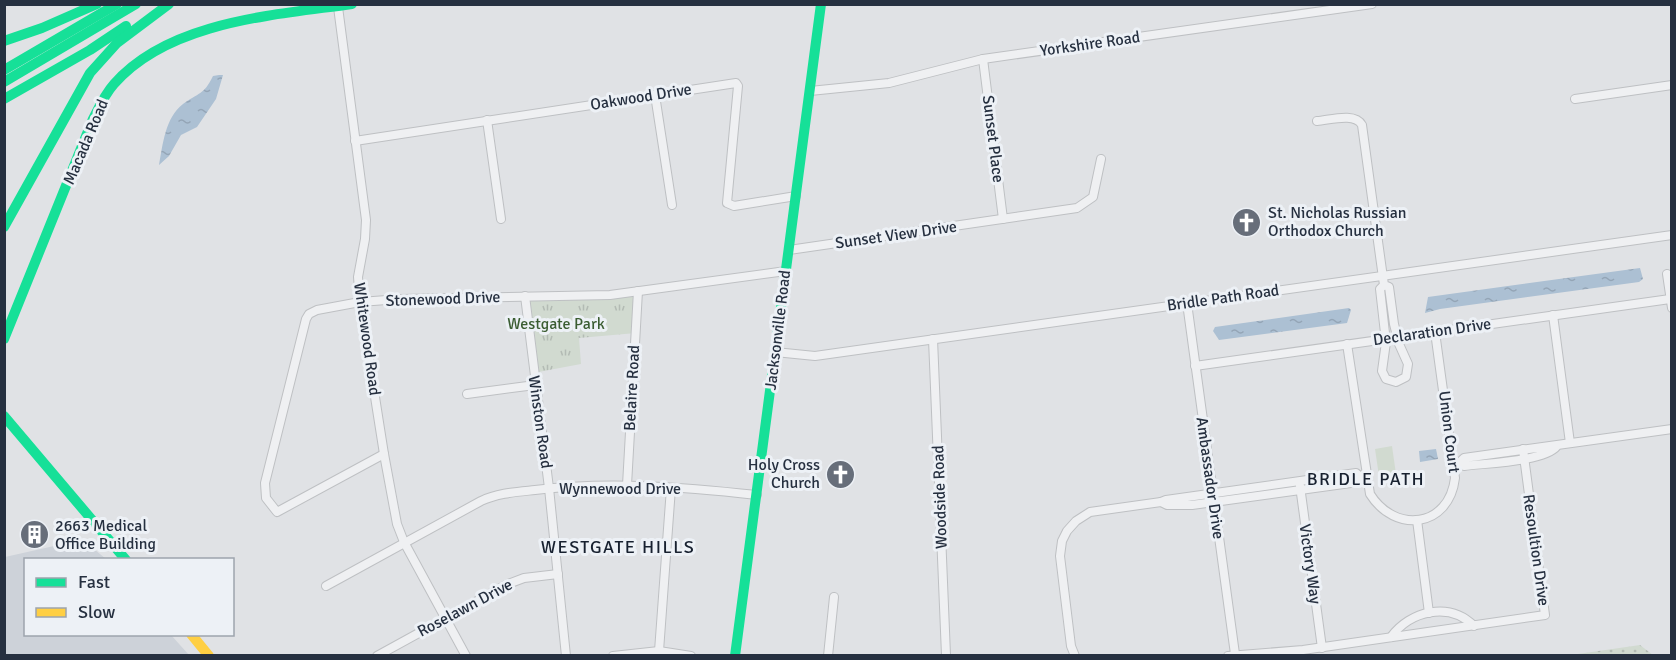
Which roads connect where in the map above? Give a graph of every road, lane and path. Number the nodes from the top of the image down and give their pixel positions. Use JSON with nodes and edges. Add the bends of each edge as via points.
{"nodes":[{"id":1,"x":97,"y":4,"type":"edge"},
{"id":2,"x":117,"y":4,"type":"edge"},
{"id":3,"x":136,"y":4,"type":"edge"},
{"id":4,"x":159,"y":4,"type":"edge"},
{"id":5,"x":169,"y":4,"type":"edge"},
{"id":6,"x":352,"y":4,"type":"edge"},
{"id":7,"x":821,"y":4,"type":"edge"},
{"id":8,"x":1372,"y":4,"type":"edge"},
{"id":9,"x":338,"y":6,"type":"junction"},
{"id":10,"x":4,"y":40,"type":"edge"},
{"id":11,"x":983,"y":59,"type":"junction"},
{"id":12,"x":4,"y":70,"type":"edge"},
{"id":13,"x":4,"y":82,"type":"edge"},
{"id":14,"x":1671,"y":85,"type":"edge"},
{"id":15,"x":810,"y":91,"type":"junction"},
{"id":16,"x":655,"y":95,"type":"junction"},
{"id":17,"x":4,"y":99,"type":"edge"},
{"id":18,"x":1575,"y":99,"type":"dead end"},
{"id":19,"x":487,"y":120,"type":"junction"},
{"id":20,"x":1317,"y":121,"type":"dead end"},
{"id":21,"x":356,"y":141,"type":"junction"},
{"id":22,"x":1101,"y":159,"type":"dead end"},
{"id":23,"x":796,"y":196,"type":"junction"},
{"id":24,"x":672,"y":205,"type":"dead end"},
{"id":25,"x":501,"y":219,"type":"dead end"},
{"id":26,"x":1003,"y":219,"type":"junction"},
{"id":27,"x":4,"y":227,"type":"edge"},
{"id":28,"x":1671,"y":235,"type":"edge"},
{"id":29,"x":789,"y":250,"type":"junction"},
{"id":30,"x":786,"y":271,"type":"junction"},
{"id":31,"x":1667,"y":274,"type":"dead end"},
{"id":32,"x":1383,"y":275,"type":"junction"},
{"id":33,"x":1384,"y":285,"type":"junction"},
{"id":34,"x":638,"y":291,"type":"junction"},
{"id":35,"x":525,"y":296,"type":"junction"},
{"id":36,"x":1670,"y":299,"type":"edge"},
{"id":37,"x":360,"y":302,"type":"junction"},
{"id":38,"x":1187,"y":303,"type":"junction"},
{"id":39,"x":1671,"y":308,"type":"edge"},
{"id":40,"x":1552,"y":315,"type":"junction"},
{"id":41,"x":1435,"y":332,"type":"junction"},
{"id":42,"x":1397,"y":337,"type":"junction"},
{"id":43,"x":4,"y":339,"type":"edge"},
{"id":44,"x":933,"y":339,"type":"junction"},
{"id":45,"x":1385,"y":339,"type":"junction"},
{"id":46,"x":1347,"y":344,"type":"junction"},
{"id":47,"x":775,"y":352,"type":"junction"},
{"id":48,"x":1195,"y":366,"type":"junction"},
{"id":49,"x":535,"y":385,"type":"junction"},
{"id":50,"x":467,"y":394,"type":"dead end"},
{"id":51,"x":4,"y":416,"type":"edge"},
{"id":52,"x":1671,"y":429,"type":"edge"},
{"id":53,"x":1570,"y":443,"type":"junction"},
{"id":54,"x":1557,"y":446,"type":"junction"},
{"id":55,"x":1523,"y":449,"type":"junction"},
{"id":56,"x":384,"y":454,"type":"junction"},
{"id":57,"x":1524,"y":459,"type":"junction"},
{"id":58,"x":1457,"y":463,"type":"junction"},
{"id":59,"x":1364,"y":477,"type":"junction"},
{"id":60,"x":1299,"y":481,"type":"junction"},
{"id":61,"x":627,"y":485,"type":"junction"},
{"id":62,"x":549,"y":488,"type":"junction"},
{"id":63,"x":671,"y":488,"type":"junction"},
{"id":64,"x":1300,"y":490,"type":"junction"},
{"id":65,"x":1212,"y":493,"type":"junction"},
{"id":66,"x":757,"y":495,"type":"junction"},
{"id":67,"x":1161,"y":502,"type":"junction"},
{"id":68,"x":1214,"y":502,"type":"junction"},
{"id":69,"x":1417,"y":520,"type":"junction"},
{"id":70,"x":404,"y":542,"type":"junction"},
{"id":71,"x":124,"y":558,"type":"edge"},
{"id":72,"x":558,"y":574,"type":"junction"},
{"id":73,"x":326,"y":586,"type":"dead end"},
{"id":74,"x":834,"y":597,"type":"dead end"},
{"id":75,"x":1429,"y":614,"type":"junction"},
{"id":76,"x":446,"y":618,"type":"junction"},
{"id":77,"x":1474,"y":626,"type":"junction"},
{"id":78,"x":193,"y":636,"type":"edge"},
{"id":79,"x":1391,"y":637,"type":"junction"},
{"id":80,"x":1322,"y":648,"type":"junction"},
{"id":81,"x":659,"y":651,"type":"junction"},
{"id":82,"x":946,"y":655,"type":"edge"},
{"id":83,"x":1231,"y":655,"type":"edge"},
{"id":84,"x":209,"y":656,"type":"edge"},
{"id":85,"x":377,"y":656,"type":"edge"},
{"id":86,"x":466,"y":656,"type":"edge"},
{"id":87,"x":566,"y":656,"type":"edge"},
{"id":88,"x":613,"y":656,"type":"edge"},
{"id":89,"x":691,"y":656,"type":"edge"},
{"id":90,"x":735,"y":656,"type":"edge"},
{"id":91,"x":828,"y":656,"type":"edge"},
{"id":92,"x":1075,"y":656,"type":"edge"}],
"edges":[{"from":1,"to":10,"type":"main road"},
{"from":2,"to":12,"type":"main road"},
{"from":3,"to":13,"type":"main road"},
{"from":4,"to":17,"type":"main road","via":[[90,50]]},
{"from":5,"to":27,"type":"main road","via":[[96,64]]},
{"from":6,"to":9,"type":"main road","name":"Macada Road"},
{"from":7,"to":15,"type":"main road","name":"Jacksonville Road"},
{"from":8,"to":11,"type":"street","name":"Yorkshire Road"},
{"from":9,"to":21,"type":"street","name":"Whitewood Road"},
{"from":9,"to":43,"type":"main road","name":"Macada Road","via":[[200,32],[150,55],[119,78],[93,119]]},
{"from":11,"to":15,"type":"street","name":"Yorkshire Road","via":[[890,83]]},
{"from":11,"to":26,"type":"street","name":"Sunset Place"},
{"from":14,"to":18,"type":"street"},
{"from":15,"to":23,"type":"main road","name":"Jacksonville Road"},
{"from":16,"to":19,"type":"street","name":"Oakwood Drive"},
{"from":16,"to":23,"type":"street","name":"Oakwood Drive","via":[[736,83],[727,203],[734,206]]},
{"from":16,"to":24,"type":"street"},
{"from":19,"to":21,"type":"street","name":"Oakwood Drive"},
{"from":19,"to":25,"type":"street"},
{"from":20,"to":32,"type":"street","via":[[1353,117],[1361,122]]},
{"from":21,"to":37,"type":"street","name":"Whitewood Road","via":[[366,230],[358,277]]},
{"from":22,"to":26,"type":"street","name":"Sunset View Drive","via":[[1093,197],[1086,204]]},
{"from":23,"to":29,"type":"main road","name":"Jacksonville Road"},
{"from":26,"to":29,"type":"street","name":"Sunset View Drive"},
{"from":28,"to":32,"type":"street","name":"Bridle Path Road"},
{"from":29,"to":30,"type":"main road","name":"Jacksonville Road"},
{"from":30,"to":34,"type":"street","name":"Stonewood Drive"},
{"from":30,"to":47,"type":"main road","name":"Jacksonville Road"},
{"from":31,"to":36,"type":"street"},
{"from":32,"to":33,"type":"street"},
{"from":32,"to":38,"type":"street","name":"Bridle Path Road"},
{"from":33,"to":42,"type":"street","via":[[1389,287]]},
{"from":33,"to":45,"type":"street","via":[[1380,289]]},
{"from":34,"to":35,"type":"street","name":"Stonewood Drive"},
{"from":34,"to":61,"type":"street","name":"Belaire Road"},
{"from":35,"to":37,"type":"street","name":"Stonewood Drive"},
{"from":35,"to":49,"type":"street","name":"Winston Road"},
{"from":36,"to":39,"type":"street"},
{"from":36,"to":40,"type":"street","name":"Declaration Drive"},
{"from":37,"to":56,"type":"street","name":"Whitewood Road"},
{"from":37,"to":56,"type":"street","name":"Stonewood Drive","via":[[317,310],[306,319],[265,483],[266,498],[277,512]]},
{"from":38,"to":44,"type":"street","name":"Bridle Path Road"},
{"from":38,"to":48,"type":"street","name":"Ambassador Drive"},
{"from":40,"to":41,"type":"street","name":"Declaration Drive"},
{"from":40,"to":53,"type":"street"},
{"from":41,"to":42,"type":"street","name":"Declaration Drive"},
{"from":41,"to":58,"type":"street","name":"Union Court"},
{"from":42,"to":45,"type":"street","name":"Declaration Drive"},
{"from":42,"to":45,"type":"street","via":[[1409,366],[1406,377],[1399,381],[1386,380],[1382,371]]},
{"from":44,"to":47,"type":"street","name":"Bridle Path Road","via":[[815,356]]},
{"from":44,"to":82,"type":"street","name":"Woodside Road"},
{"from":45,"to":46,"type":"street","name":"Declaration Drive"},
{"from":46,"to":48,"type":"street","name":"Declaration Drive"},
{"from":46,"to":59,"type":"street"},
{"from":47,"to":66,"type":"main road","name":"Jacksonville Road"},
{"from":48,"to":65,"type":"street","name":"Ambassador Drive"},
{"from":49,"to":50,"type":"street"},
{"from":49,"to":62,"type":"street","name":"Winston Road"},
{"from":51,"to":71,"type":"main road"},
{"from":52,"to":53,"type":"street"},
{"from":53,"to":54,"type":"street"},
{"from":54,"to":55,"type":"street"},
{"from":54,"to":57,"type":"street"},
{"from":55,"to":57,"type":"street","name":"Resoultion Drive"},
{"from":55,"to":58,"type":"street","via":[[1464,458]]},
{"from":56,"to":70,"type":"street","name":"Whitewood Road"},
{"from":57,"to":58,"type":"street","via":[[1464,466]]},
{"from":57,"to":77,"type":"street","name":"Resoultion Drive","via":[[1545,615]]},
{"from":58,"to":69,"type":"street","name":"Union Court","via":[[1446,503],[1429,517]]},
{"from":59,"to":60,"type":"street","via":[[1356,473]]},
{"from":59,"to":64,"type":"street","via":[[1358,482]]},
{"from":59,"to":69,"type":"street","via":[[1370,494],[1382,509],[1394,518]]},
{"from":60,"to":64,"type":"street","name":"Victory Way"},
{"from":60,"to":65,"type":"street"},
{"from":61,"to":62,"type":"street","name":"Wynnewood Drive"},
{"from":61,"to":63,"type":"street","name":"Wynnewood Drive"},
{"from":62,"to":70,"type":"street","name":"Wynnewood Drive","via":[[487,498]]},
{"from":62,"to":72,"type":"street","name":"Winston Road"},
{"from":63,"to":66,"type":"street","name":"Wynnewood Drive"},
{"from":63,"to":81,"type":"street"},
{"from":64,"to":68,"type":"street"},
{"from":64,"to":80,"type":"street","name":"Victory Way"},
{"from":65,"to":67,"type":"street"},
{"from":65,"to":68,"type":"street","name":"Ambassador Drive"},
{"from":66,"to":90,"type":"main road","name":"Jacksonville Road"},
{"from":67,"to":68,"type":"street","via":[[1181,506]]},
{"from":67,"to":92,"type":"street","via":[[1090,512],[1065,534],[1060,556]]},
{"from":68,"to":83,"type":"street","name":"Ambassador Drive"},
{"from":69,"to":75,"type":"street"},
{"from":70,"to":73,"type":"street","name":"Wynnewood Drive"},
{"from":70,"to":76,"type":"street","name":"Whitewood Road"},
{"from":72,"to":76,"type":"street","name":"Roselawn Drive","via":[[515,581]]},
{"from":72,"to":87,"type":"street","name":"Winston Road"},
{"from":74,"to":91,"type":"street"},
{"from":75,"to":77,"type":"street","via":[[1455,613]]},
{"from":75,"to":79,"type":"street","via":[[1402,623]]},
{"from":76,"to":85,"type":"street","name":"Roselawn Drive"},
{"from":76,"to":86,"type":"street","name":"Whitewood Road"},
{"from":77,"to":79,"type":"street","name":"Resoultion Drive"},
{"from":78,"to":84,"type":"main road"},
{"from":79,"to":80,"type":"street","name":"Resoultion Drive"},
{"from":80,"to":83,"type":"street","name":"Resoultion Drive"},
{"from":81,"to":88,"type":"street"},
{"from":81,"to":89,"type":"street"}]}
